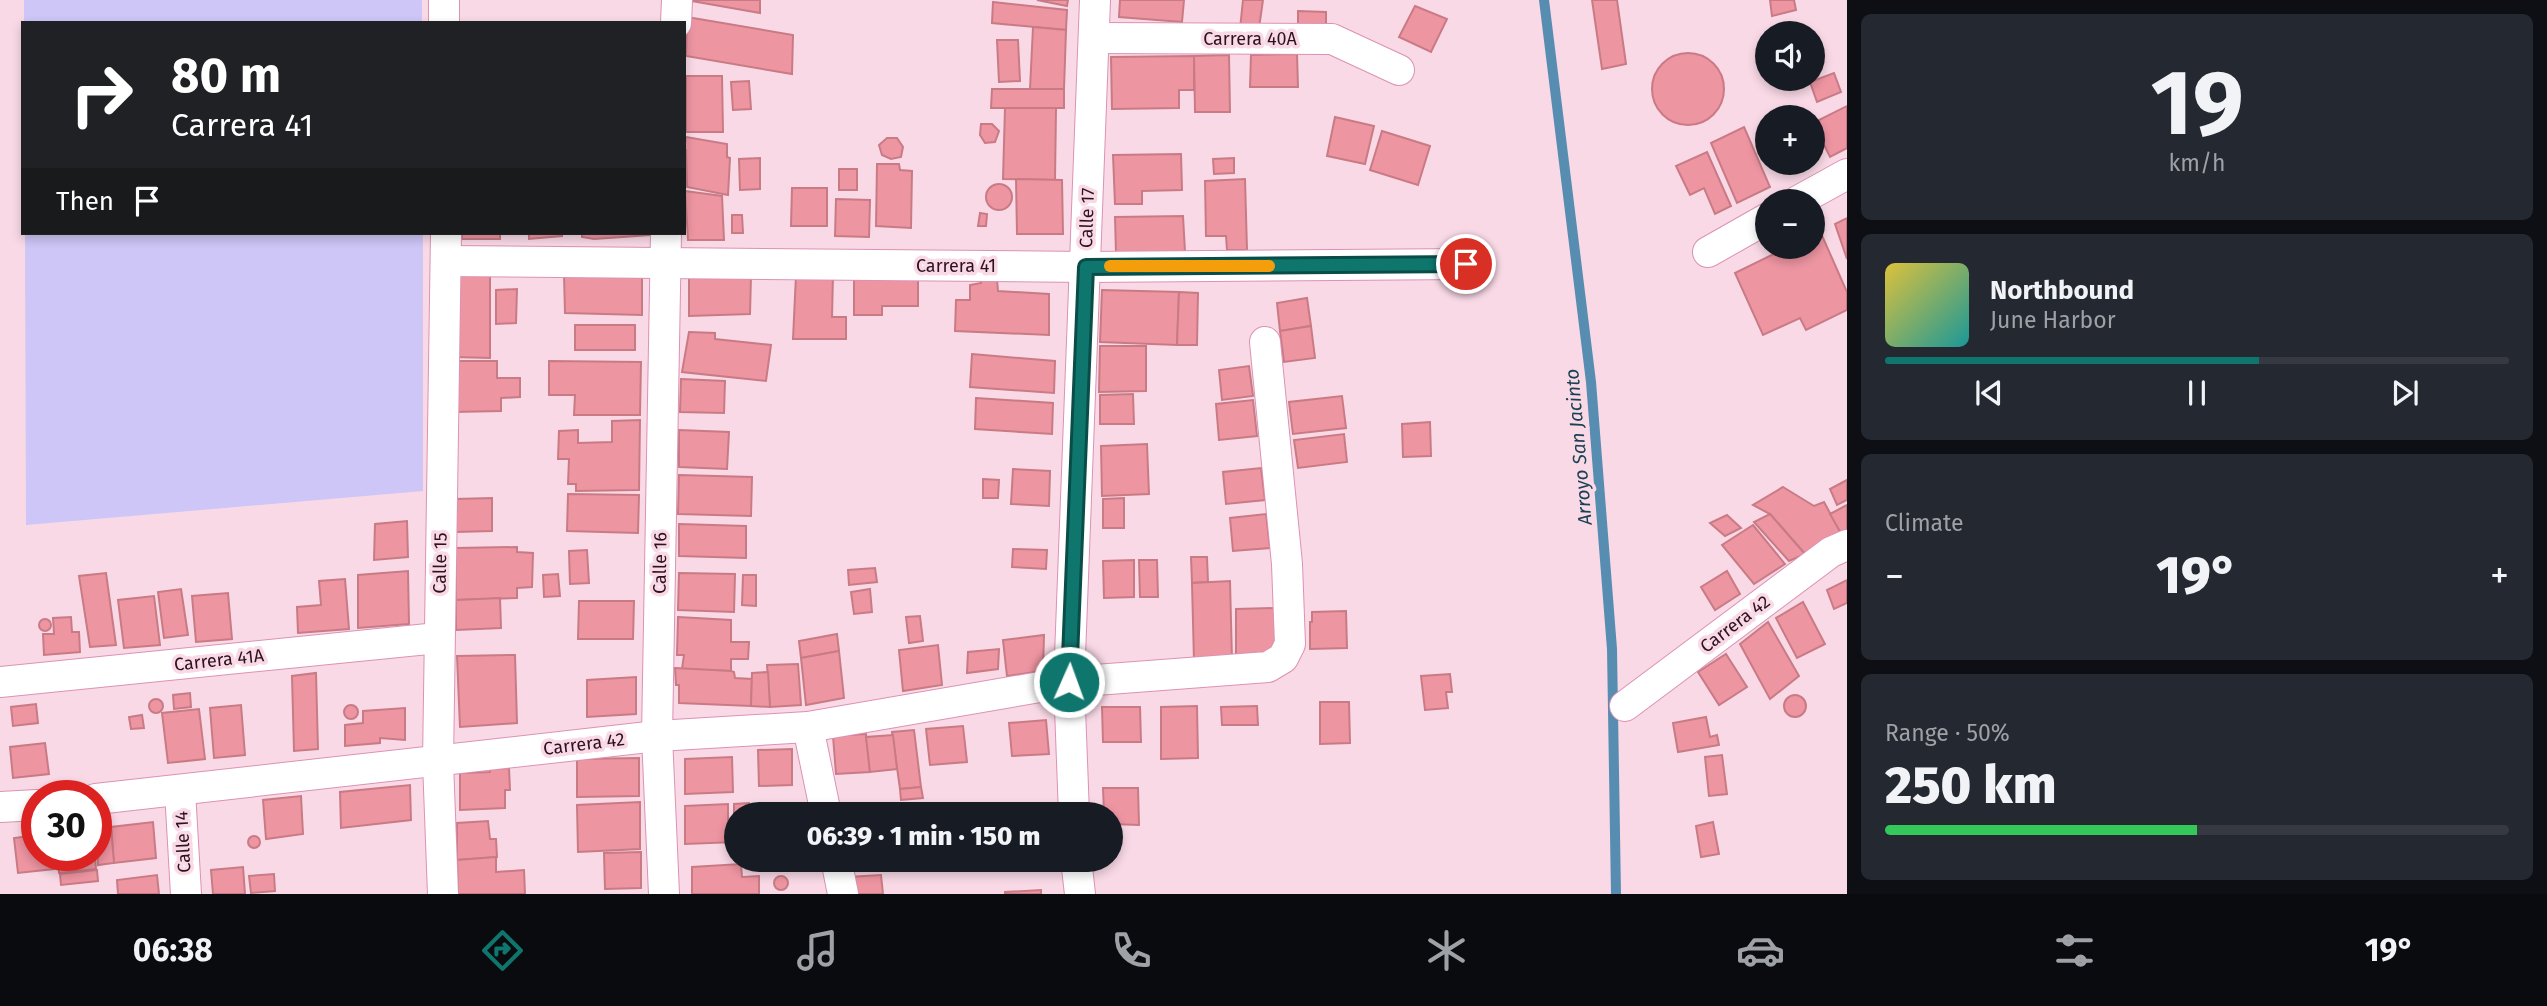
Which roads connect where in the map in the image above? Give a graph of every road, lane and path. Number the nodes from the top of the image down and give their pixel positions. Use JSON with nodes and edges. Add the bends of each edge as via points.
{"nodes":[{"id":1,"x":444,"y":0,"type":"edge"},
{"id":2,"x":677,"y":0,"type":"edge"},
{"id":3,"x":1095,"y":0,"type":"edge"},
{"id":4,"x":444,"y":21,"type":"edge"},
{"id":5,"x":676,"y":21,"type":"edge"},
{"id":6,"x":1094,"y":38,"type":"junction"},
{"id":7,"x":1399,"y":70,"type":"dead end"},
{"id":8,"x":1847,"y":174,"type":"edge"},
{"id":9,"x":1820,"y":189,"type":"edge"},
{"id":10,"x":1755,"y":225,"type":"edge"},
{"id":11,"x":666,"y":235,"type":"edge"},
{"id":12,"x":446,"y":247,"type":"edge"},
{"id":13,"x":1708,"y":252,"type":"dead end"},
{"id":14,"x":665,"y":264,"type":"junction"},
{"id":15,"x":1466,"y":264,"type":"dead end"},
{"id":16,"x":1086,"y":267,"type":"junction"},
{"id":17,"x":1265,"y":342,"type":"dead end"},
{"id":18,"x":1847,"y":545,"type":"edge"},
{"id":19,"x":438,"y":638,"type":"junction"},
{"id":20,"x":0,"y":682,"type":"edge"},
{"id":21,"x":1069,"y":682,"type":"junction"},
{"id":22,"x":1625,"y":706,"type":"dead end"},
{"id":23,"x":808,"y":727,"type":"junction"},
{"id":24,"x":657,"y":736,"type":"junction"},
{"id":25,"x":438,"y":762,"type":"junction"},
{"id":26,"x":180,"y":791,"type":"junction"},
{"id":27,"x":112,"y":797,"type":"edge"},
{"id":28,"x":824,"y":802,"type":"edge"},
{"id":29,"x":1074,"y":802,"type":"edge"},
{"id":30,"x":21,"y":806,"type":"edge"},
{"id":31,"x":0,"y":807,"type":"edge"},
{"id":32,"x":839,"y":872,"type":"edge"},
{"id":33,"x":1077,"y":872,"type":"edge"},
{"id":34,"x":186,"y":894,"type":"edge"},
{"id":35,"x":443,"y":894,"type":"edge"},
{"id":36,"x":664,"y":894,"type":"edge"},
{"id":37,"x":843,"y":894,"type":"edge"},
{"id":38,"x":1080,"y":894,"type":"edge"}],
"edges":[{"from":1,"to":4,"type":"street"},
{"from":2,"to":5,"type":"street"},
{"from":3,"to":6,"type":"street","name":"Calle 17"},
{"from":6,"to":7,"type":"street","name":"Carrera 40A","via":[[1332,39]]},
{"from":6,"to":16,"type":"street","name":"Calle 17"},
{"from":8,"to":9,"type":"street"},
{"from":10,"to":13,"type":"street"},
{"from":11,"to":14,"type":"street","name":"Calle 16"},
{"from":12,"to":14,"type":"street","name":"Carrera 41"},
{"from":12,"to":19,"type":"street","name":"Calle 15"},
{"from":14,"to":16,"type":"street","name":"Carrera 41"},
{"from":14,"to":24,"type":"street","name":"Calle 16"},
{"from":15,"to":16,"type":"street","name":"Carrera 41"},
{"from":16,"to":21,"type":"street","name":"Calle 17"},
{"from":17,"to":21,"type":"street","name":"Carrera 42","via":[[1287,564],[1290,644],[1283,658],[1268,667]]},
{"from":18,"to":22,"type":"street","name":"Carrera 42","via":[[1831,552]]},
{"from":19,"to":20,"type":"street","name":"Carrera 41A"},
{"from":19,"to":25,"type":"street","name":"Calle 15"},
{"from":21,"to":23,"type":"street","name":"Carrera 42"},
{"from":21,"to":29,"type":"street","name":"Calle 17"},
{"from":23,"to":24,"type":"street","name":"Carrera 42"},
{"from":23,"to":28,"type":"street"},
{"from":24,"to":25,"type":"street","name":"Carrera 42"},
{"from":24,"to":36,"type":"street","name":"Calle 16"},
{"from":25,"to":26,"type":"street","name":"Carrera 42"},
{"from":25,"to":35,"type":"street","name":"Calle 15"},
{"from":26,"to":27,"type":"street","name":"Carrera 42"},
{"from":26,"to":34,"type":"street","name":"Calle 14"},
{"from":30,"to":31,"type":"street"},
{"from":32,"to":37,"type":"street"},
{"from":33,"to":38,"type":"street"}]}
